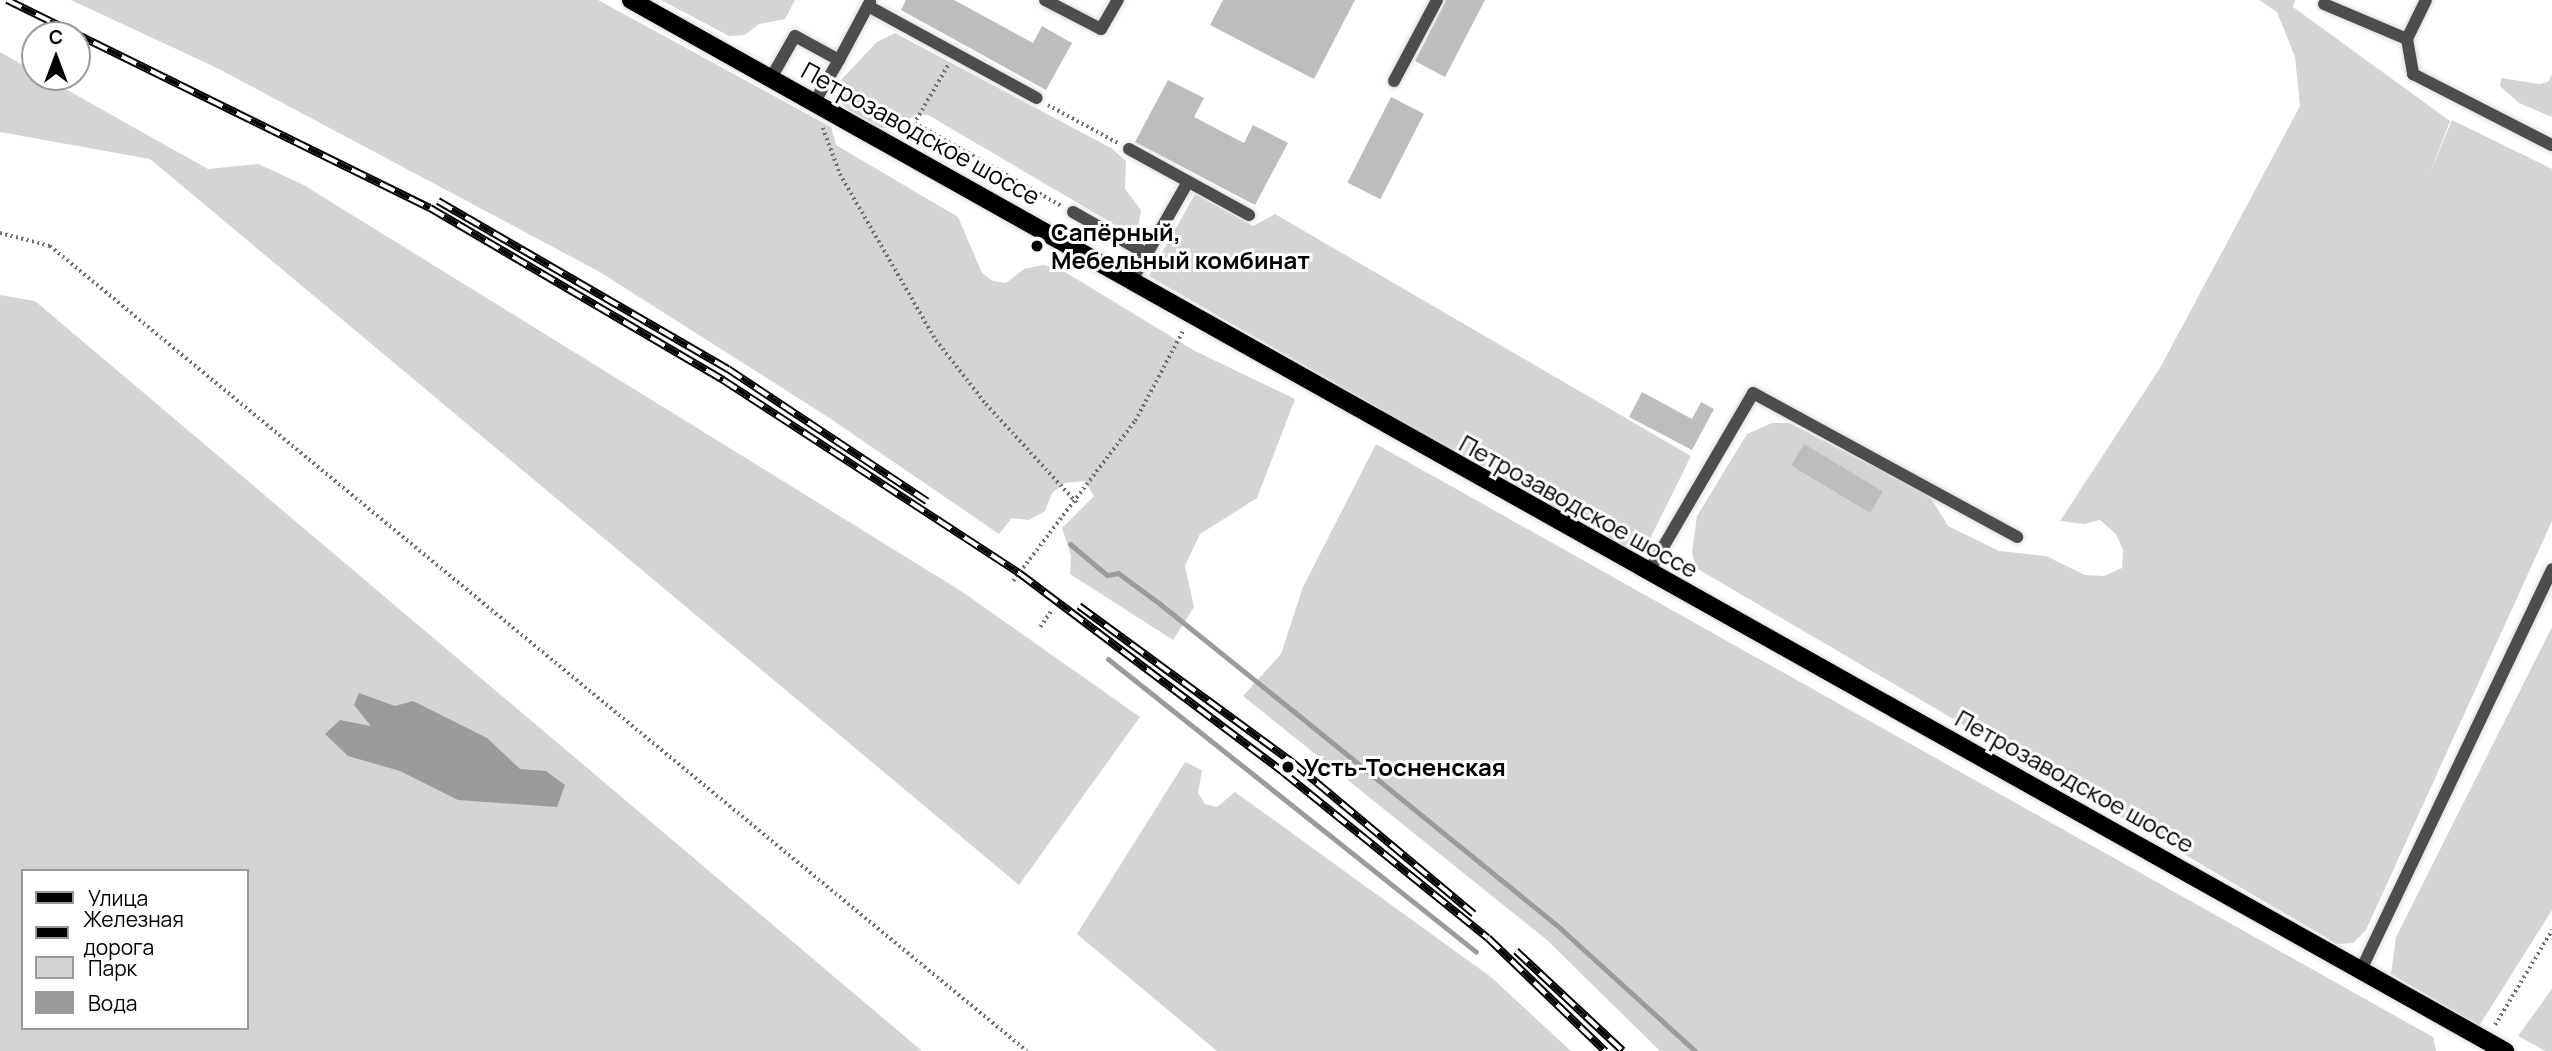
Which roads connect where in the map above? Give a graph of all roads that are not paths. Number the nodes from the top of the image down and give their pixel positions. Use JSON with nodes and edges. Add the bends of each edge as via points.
{"nodes":[{"id":1,"x":631,"y":0,"type":"edge"},
{"id":2,"x":1045,"y":0,"type":"edge"},
{"id":3,"x":1118,"y":0,"type":"edge"},
{"id":4,"x":1437,"y":0,"type":"edge"},
{"id":5,"x":2426,"y":0,"type":"edge"},
{"id":6,"x":869,"y":3,"type":"edge"},
{"id":7,"x":2324,"y":4,"type":"dead end"},
{"id":8,"x":2407,"y":39,"type":"junction"},
{"id":9,"x":839,"y":60,"type":"junction"},
{"id":10,"x":771,"y":78,"type":"junction"},
{"id":11,"x":1394,"y":81,"type":"dead end"},
{"id":12,"x":1037,"y":99,"type":"road end"},
{"id":13,"x":815,"y":101,"type":"junction"},
{"id":14,"x":2552,"y":145,"type":"edge"},
{"id":15,"x":1129,"y":149,"type":"road end"},
{"id":16,"x":1188,"y":182,"type":"junction"},
{"id":17,"x":1073,"y":212,"type":"road end"},
{"id":18,"x":1249,"y":215,"type":"dead end"},
{"id":19,"x":1147,"y":254,"type":"junction"},
{"id":20,"x":1132,"y":280,"type":"junction"},
{"id":21,"x":2017,"y":537,"type":"dead end"},
{"id":22,"x":2552,"y":569,"type":"edge"},
{"id":23,"x":1648,"y":573,"type":"junction"},
{"id":24,"x":2361,"y":970,"type":"junction"},
{"id":25,"x":2505,"y":1051,"type":"edge"}],
"edges":[{"from":1,"to":10,"type":"main road","name":"Петрозаводское шоссе"},
{"from":2,"to":3,"type":"street","via":[[1101,29]]},
{"from":4,"to":11,"type":"street"},
{"from":5,"to":8,"type":"street"},
{"from":6,"to":9,"type":"street"},
{"from":6,"to":12,"type":"street"},
{"from":7,"to":8,"type":"street"},
{"from":8,"to":14,"type":"street","via":[[2413,74]]},
{"from":9,"to":10,"type":"street","via":[[795,36]]},
{"from":9,"to":13,"type":"street"},
{"from":10,"to":13,"type":"main road","name":"Петрозаводское шоссе"},
{"from":13,"to":20,"type":"main road","name":"Петрозаводское шоссе"},
{"from":15,"to":16,"type":"street"},
{"from":16,"to":18,"type":"street"},
{"from":16,"to":19,"type":"street"},
{"from":17,"to":19,"type":"street"},
{"from":19,"to":20,"type":"street"},
{"from":20,"to":23,"type":"main road","name":"Петрозаводское шоссе"},
{"from":21,"to":23,"type":"street","via":[[1753,393]]},
{"from":22,"to":24,"type":"street"},
{"from":23,"to":24,"type":"main road","name":"Петрозаводское шоссе"},
{"from":24,"to":25,"type":"main road","name":"Петрозаводское шоссе"}]}
